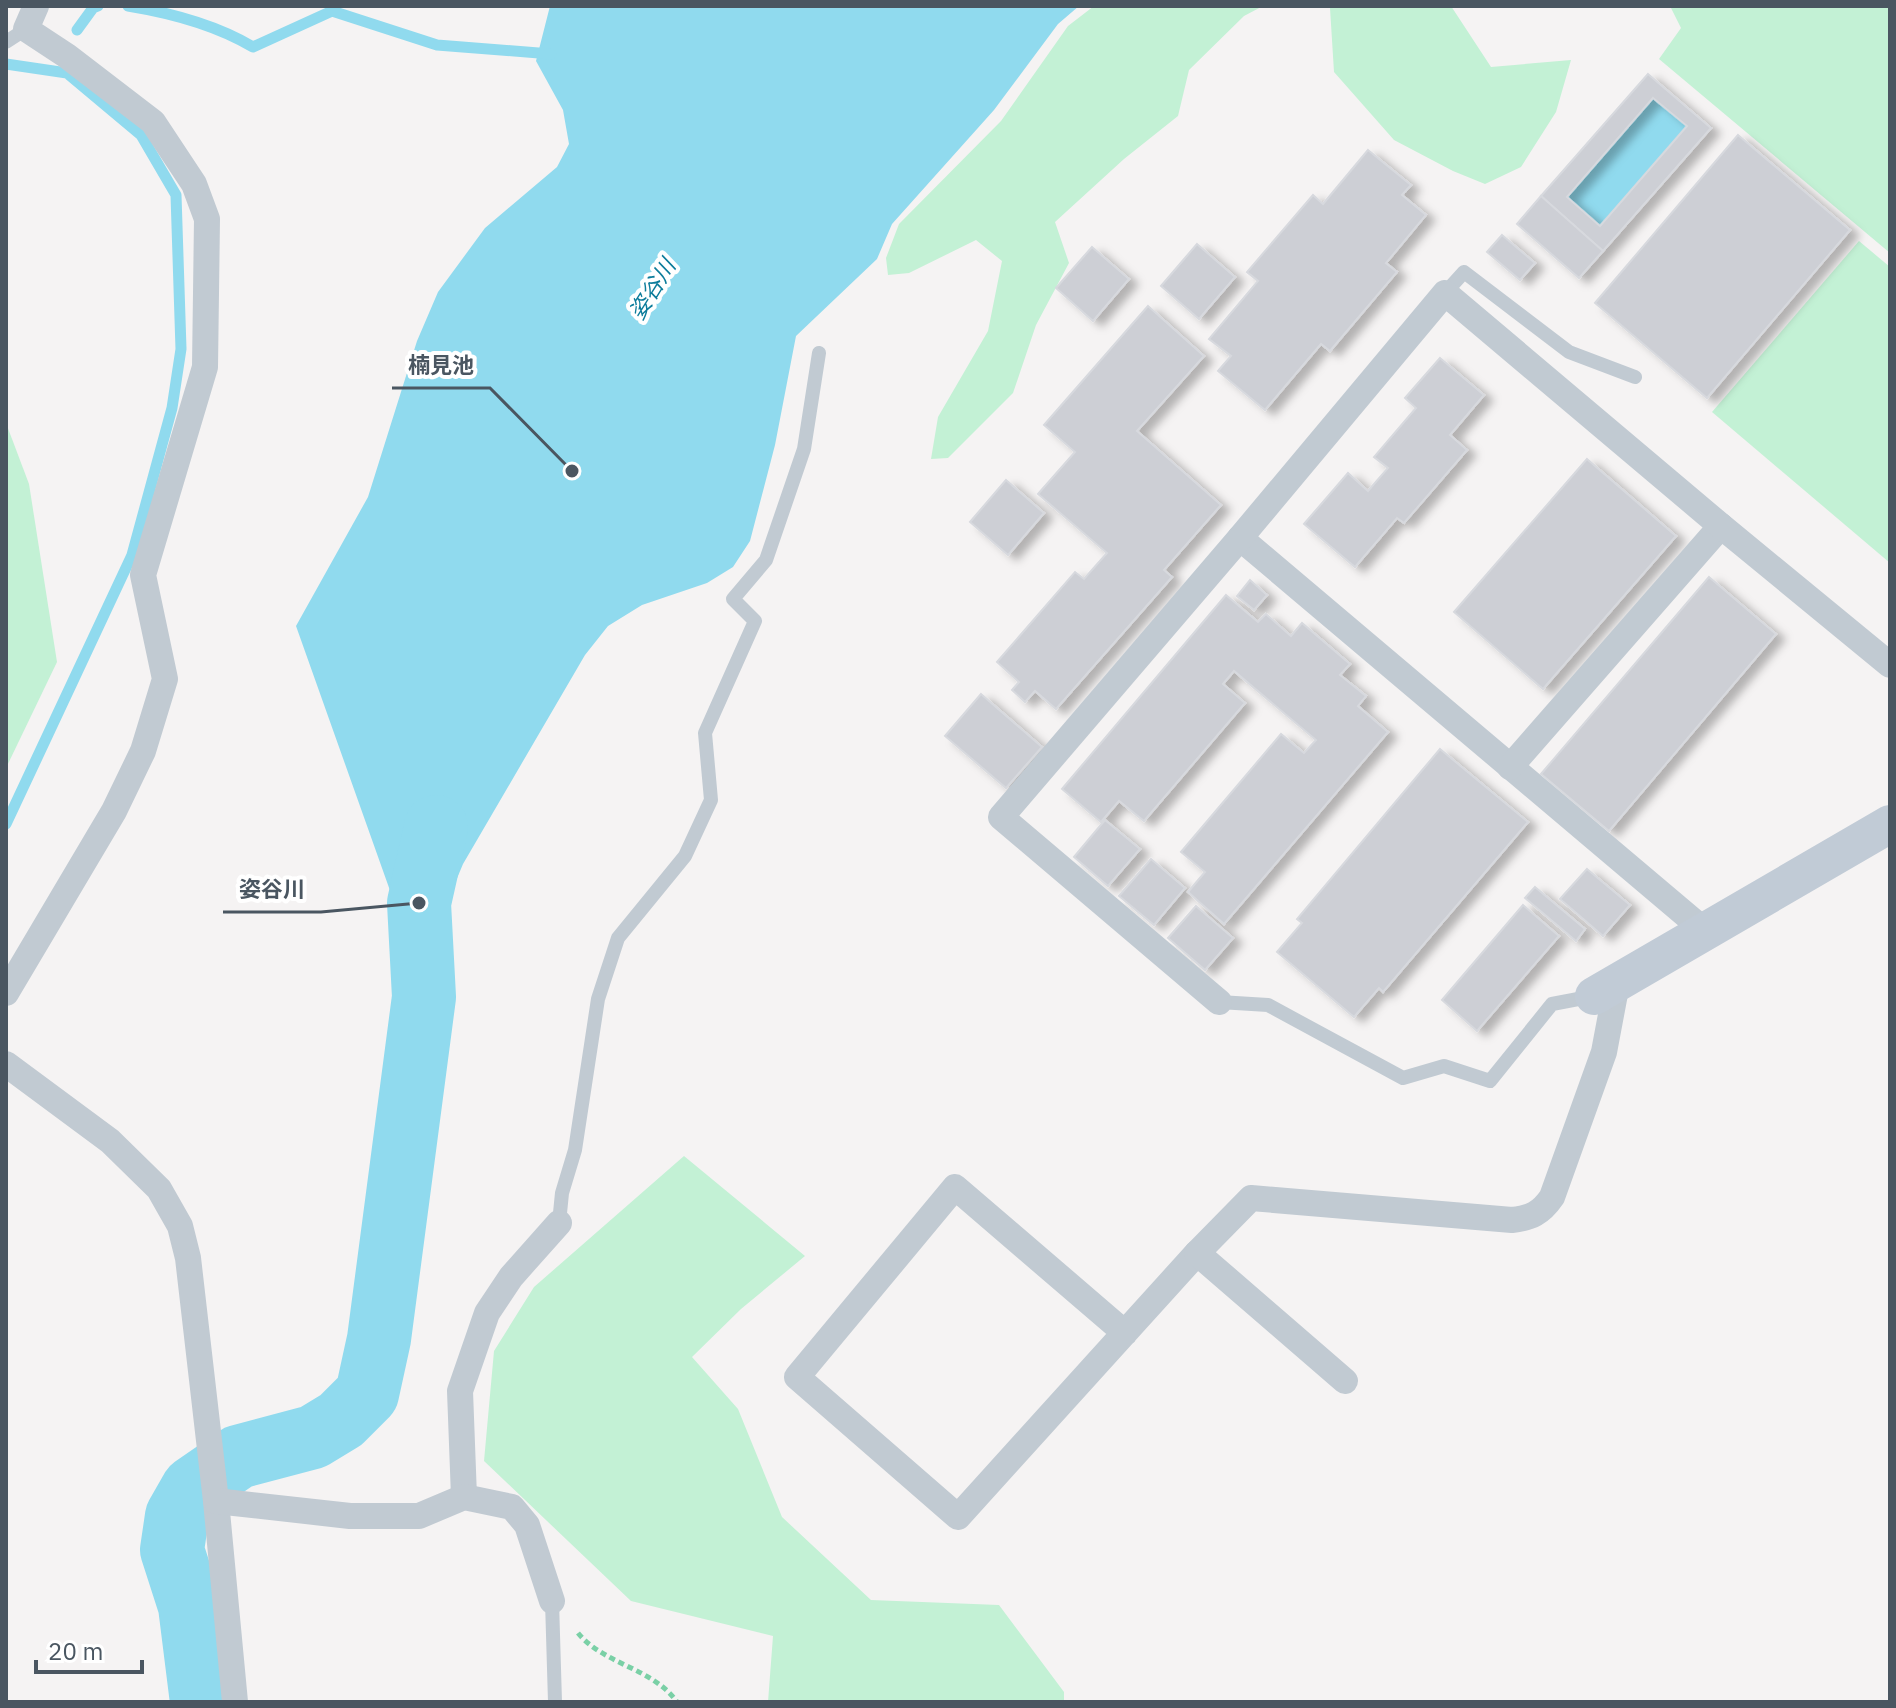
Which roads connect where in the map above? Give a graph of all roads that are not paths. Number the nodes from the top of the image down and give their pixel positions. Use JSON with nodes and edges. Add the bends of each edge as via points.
{"nodes":[{"id":1,"x":23,"y":26,"type":"edge"},
{"id":2,"x":1445,"y":293,"type":"junction"},
{"id":3,"x":819,"y":353,"type":"dead end"},
{"id":4,"x":1635,"y":377,"type":"dead end"},
{"id":5,"x":1721,"y":526,"type":"junction"},
{"id":6,"x":1240,"y":538,"type":"junction"},
{"id":7,"x":1890,"y":665,"type":"edge"},
{"id":8,"x":1510,"y":767,"type":"junction"},
{"id":9,"x":1890,"y":824,"type":"edge"},
{"id":10,"x":1705,"y":931,"type":"junction"},
{"id":11,"x":1606,"y":990,"type":"junction"},
{"id":12,"x":6,"y":993,"type":"edge"},
{"id":13,"x":1219,"y":1002,"type":"joint"},
{"id":14,"x":6,"y":1064,"type":"edge"},
{"id":15,"x":559,"y":1223,"type":"joint"},
{"id":16,"x":1197,"y":1253,"type":"junction"},
{"id":17,"x":1125,"y":1333,"type":"junction"},
{"id":18,"x":1345,"y":1381,"type":"dead end"},
{"id":19,"x":215,"y":1497,"type":"junction"},
{"id":20,"x":464,"y":1497,"type":"junction"},
{"id":21,"x":552,"y":1601,"type":"joint"},
{"id":22,"x":235,"y":1702,"type":"edge"},
{"id":23,"x":555,"y":1702,"type":"edge"}],
"edges":[{"from":1,"to":12,"type":"street","via":[[153,122],[194,184],[207,219],[205,367],[143,575],[165,679],[143,751],[114,811]]},
{"from":2,"to":4,"type":"lane","via":[[1464,272],[1569,352]]},
{"from":2,"to":5,"type":"street"},
{"from":2,"to":6,"type":"street"},
{"from":3,"to":15,"type":"lane","via":[[804,449],[766,560],[733,599],[755,621],[705,733],[711,800],[685,856],[618,938],[598,999]]},
{"from":5,"to":7,"type":"street"},
{"from":5,"to":8,"type":"street"},
{"from":6,"to":8,"type":"street"},
{"from":6,"to":13,"type":"street","via":[[1001,817]]},
{"from":8,"to":10,"type":"street"},
{"from":9,"to":10,"type":"street"},
{"from":10,"to":11,"type":"street"},
{"from":11,"to":13,"type":"lane","via":[[1552,1004],[1490,1081],[1444,1066],[1403,1078],[1268,1005]]},
{"from":11,"to":16,"type":"street","via":[[1604,1052],[1552,1197],[1543,1209],[1512,1220],[1251,1198]]},
{"from":14,"to":19,"type":"street","via":[[110,1141],[159,1189],[180,1226]]},
{"from":15,"to":20,"type":"street","via":[[487,1313],[460,1391]]},
{"from":16,"to":17,"type":"street"},
{"from":16,"to":18,"type":"street"},
{"from":17,"to":17,"type":"street","via":[[958,1517],[797,1377],[955,1187]]},
{"from":19,"to":20,"type":"street","via":[[350,1516],[419,1516]]},
{"from":19,"to":22,"type":"street"},
{"from":20,"to":21,"type":"street","via":[[512,1507],[527,1525]]},
{"from":21,"to":23,"type":"lane"}]}
